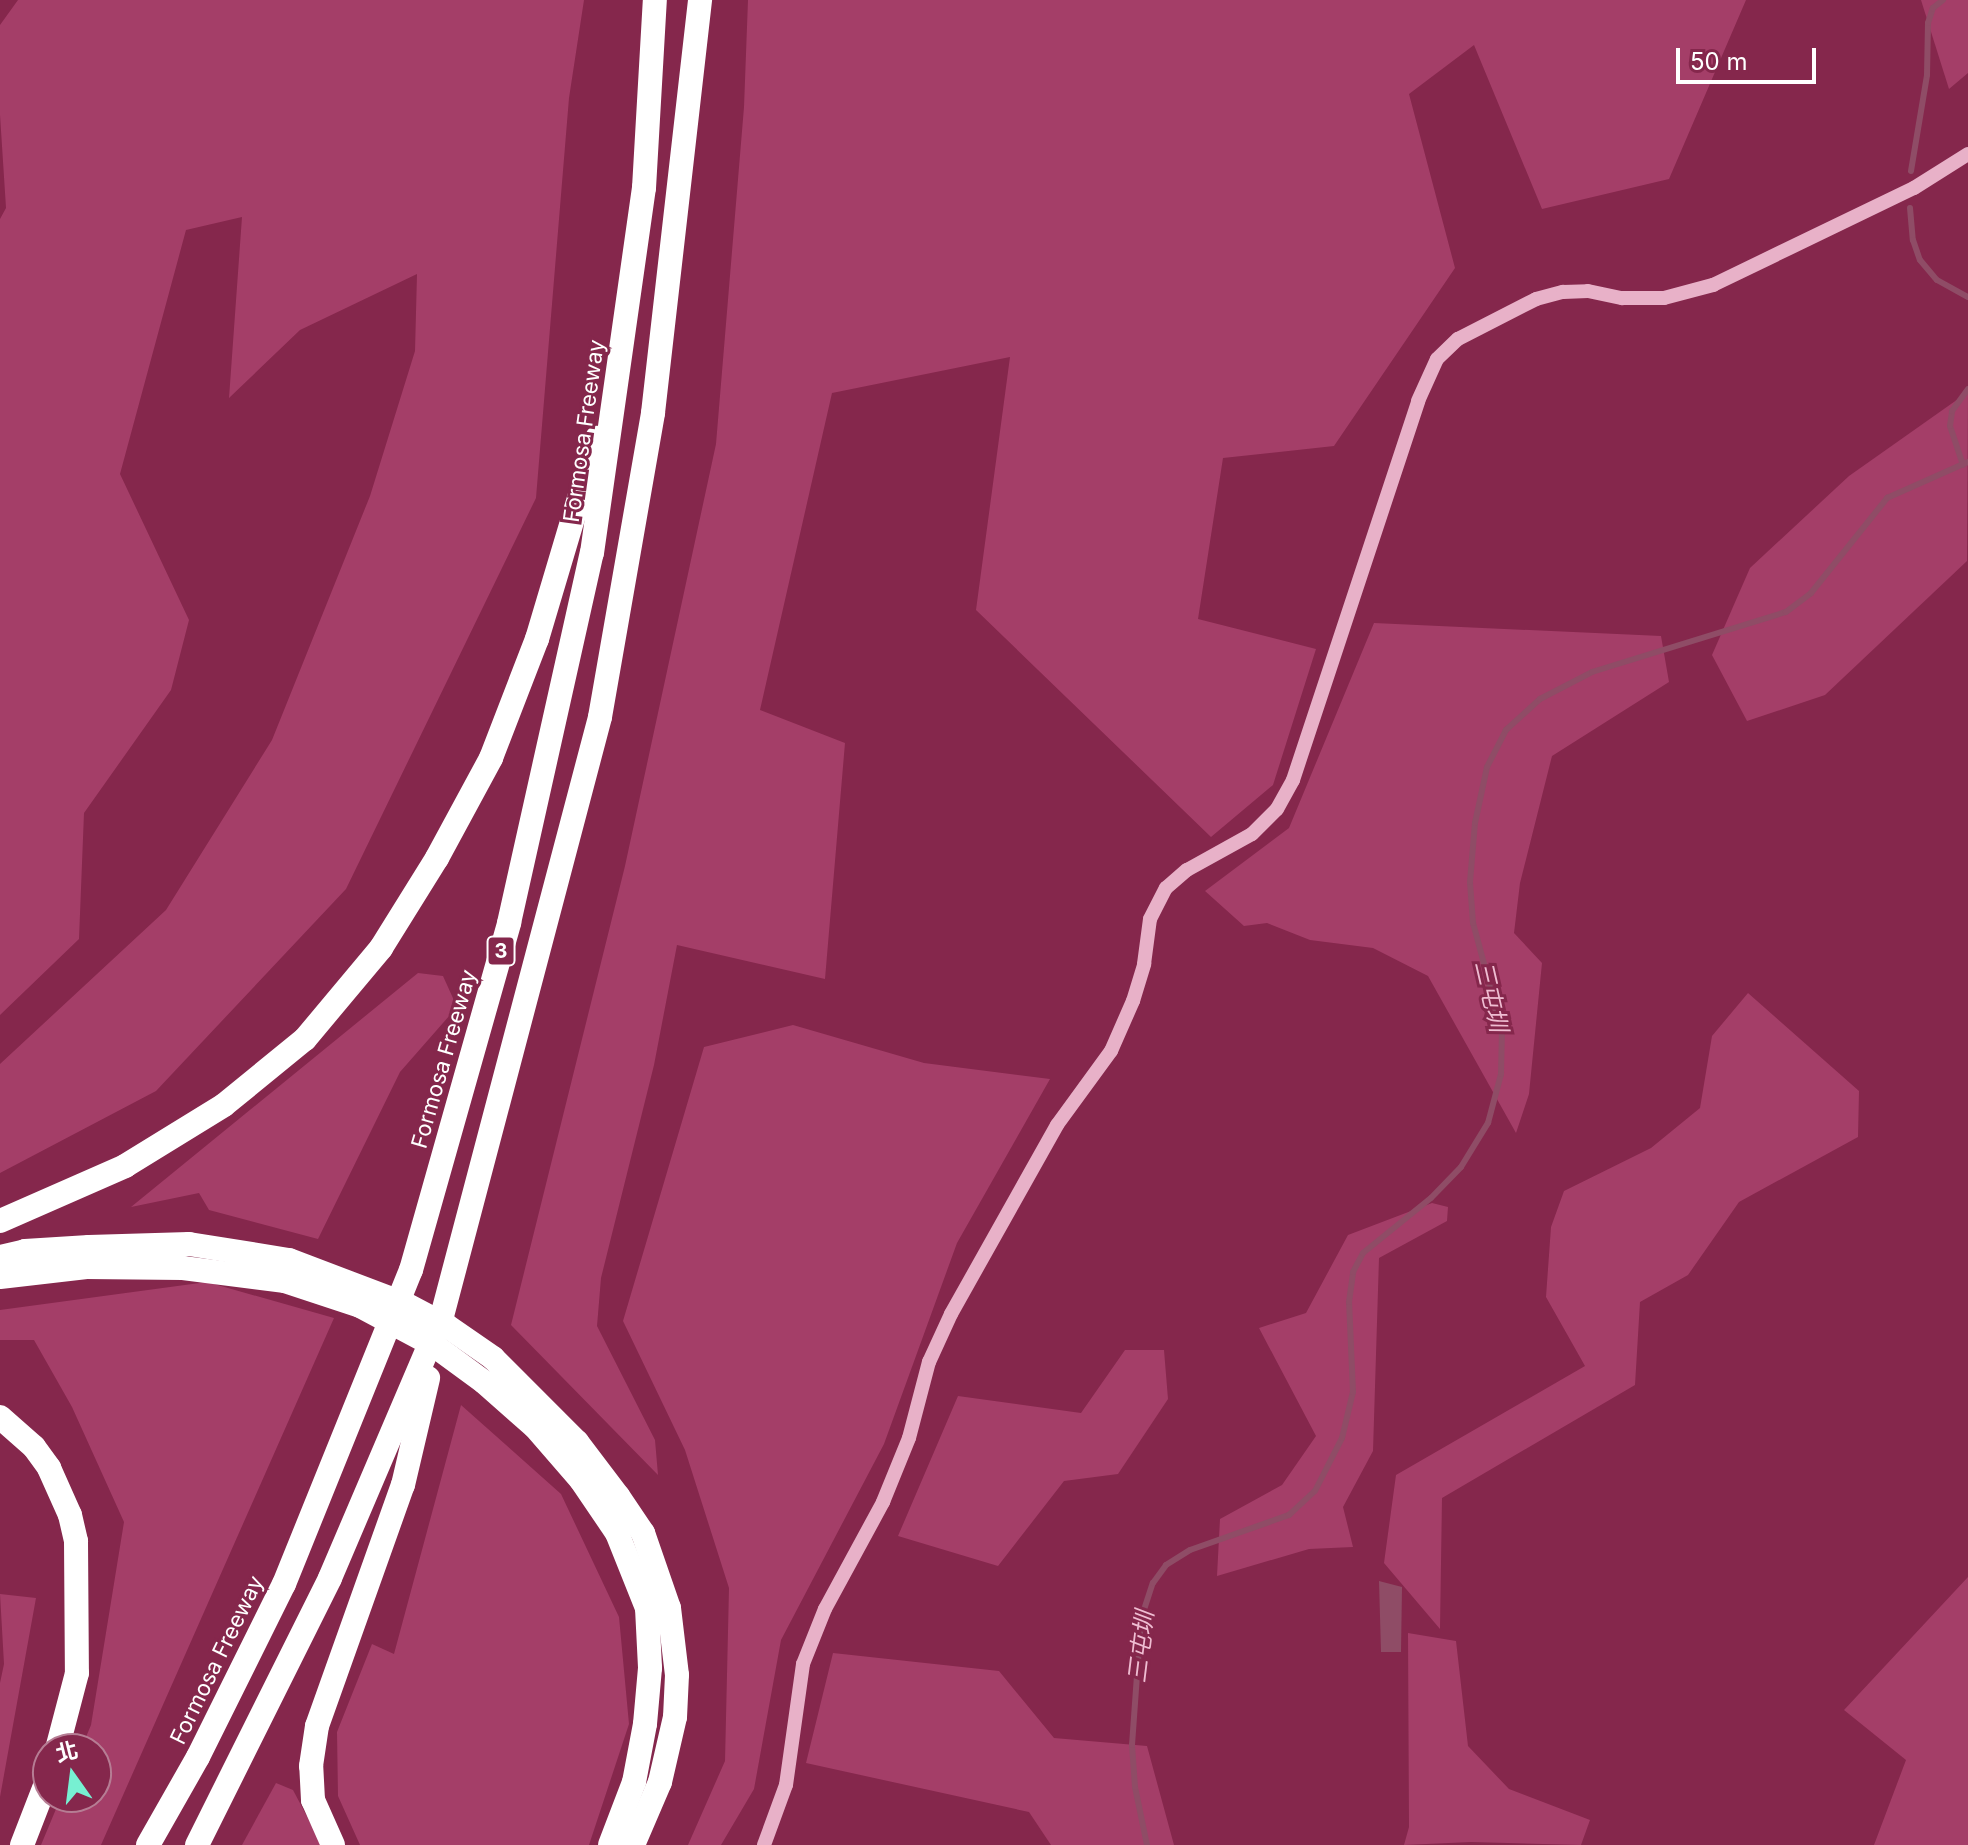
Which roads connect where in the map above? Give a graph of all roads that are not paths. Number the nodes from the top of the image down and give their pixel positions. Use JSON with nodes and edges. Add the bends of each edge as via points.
{"nodes":[{"id":1,"x":655,"y":0,"type":"edge"},
{"id":2,"x":700,"y":0,"type":"edge"},
{"id":3,"x":1968,"y":154,"type":"edge"},
{"id":4,"x":621,"y":355,"type":"junction"},
{"id":5,"x":0,"y":1221,"type":"edge"},
{"id":6,"x":0,"y":1257,"type":"edge"},
{"id":7,"x":0,"y":1277,"type":"edge"},
{"id":8,"x":442,"y":1316,"type":"junction"},
{"id":9,"x":0,"y":1417,"type":"edge"},
{"id":10,"x":61,"y":1733,"type":"edge"},
{"id":11,"x":34,"y":1813,"type":"edge"},
{"id":12,"x":22,"y":1845,"type":"edge"},
{"id":13,"x":148,"y":1845,"type":"edge"},
{"id":14,"x":197,"y":1845,"type":"edge"},
{"id":15,"x":333,"y":1845,"type":"edge"},
{"id":16,"x":610,"y":1845,"type":"edge"},
{"id":17,"x":633,"y":1845,"type":"edge"},
{"id":18,"x":764,"y":1845,"type":"edge"}],
"edges":[{"from":1,"to":4,"type":"highway","name":"Formosa Freeway","number":"3","via":[[644,188]]},
{"from":2,"to":8,"type":"highway","number":"3","via":[[653,413],[600,717]]},
{"from":3,"to":18,"type":"street","via":[[1914,188],[1713,285],[1664,298],[1588,291],[1536,299],[1458,339],[1437,359],[1418,401],[1293,780],[1277,809],[1252,834],[1187,870],[1166,888],[1150,919],[1137,989],[1111,1051],[1057,1125],[929,1362],[909,1438],[888,1489],[825,1609],[803,1664],[786,1785]]},
{"from":4,"to":5,"type":"highway","via":[[537,639],[491,758],[381,948],[305,1039],[224,1105],[125,1166]]},
{"from":4,"to":13,"type":"highway","name":"Formosa Freeway","number":"3","via":[[592,553],[513,907],[411,1270],[284,1584]]},
{"from":6,"to":17,"type":"highway","via":[[189,1244],[237,1250],[325,1272],[405,1304],[493,1358],[577,1442],[643,1533],[669,1608],[677,1675],[675,1717],[660,1782]]},
{"from":7,"to":16,"type":"highway","via":[[86,1267],[183,1268],[285,1281],[360,1306],[435,1346],[535,1427],[617,1533],[647,1608],[650,1668],[645,1724],[634,1782]]},
{"from":8,"to":14,"type":"highway","number":"3","via":[[330,1578]]},
{"from":8,"to":15,"type":"highway","via":[[403,1485],[317,1726],[313,1800]]},
{"from":9,"to":10,"type":"highway","via":[[49,1468],[76,1541],[77,1673]]},
{"from":11,"to":12,"type":"highway"}]}
